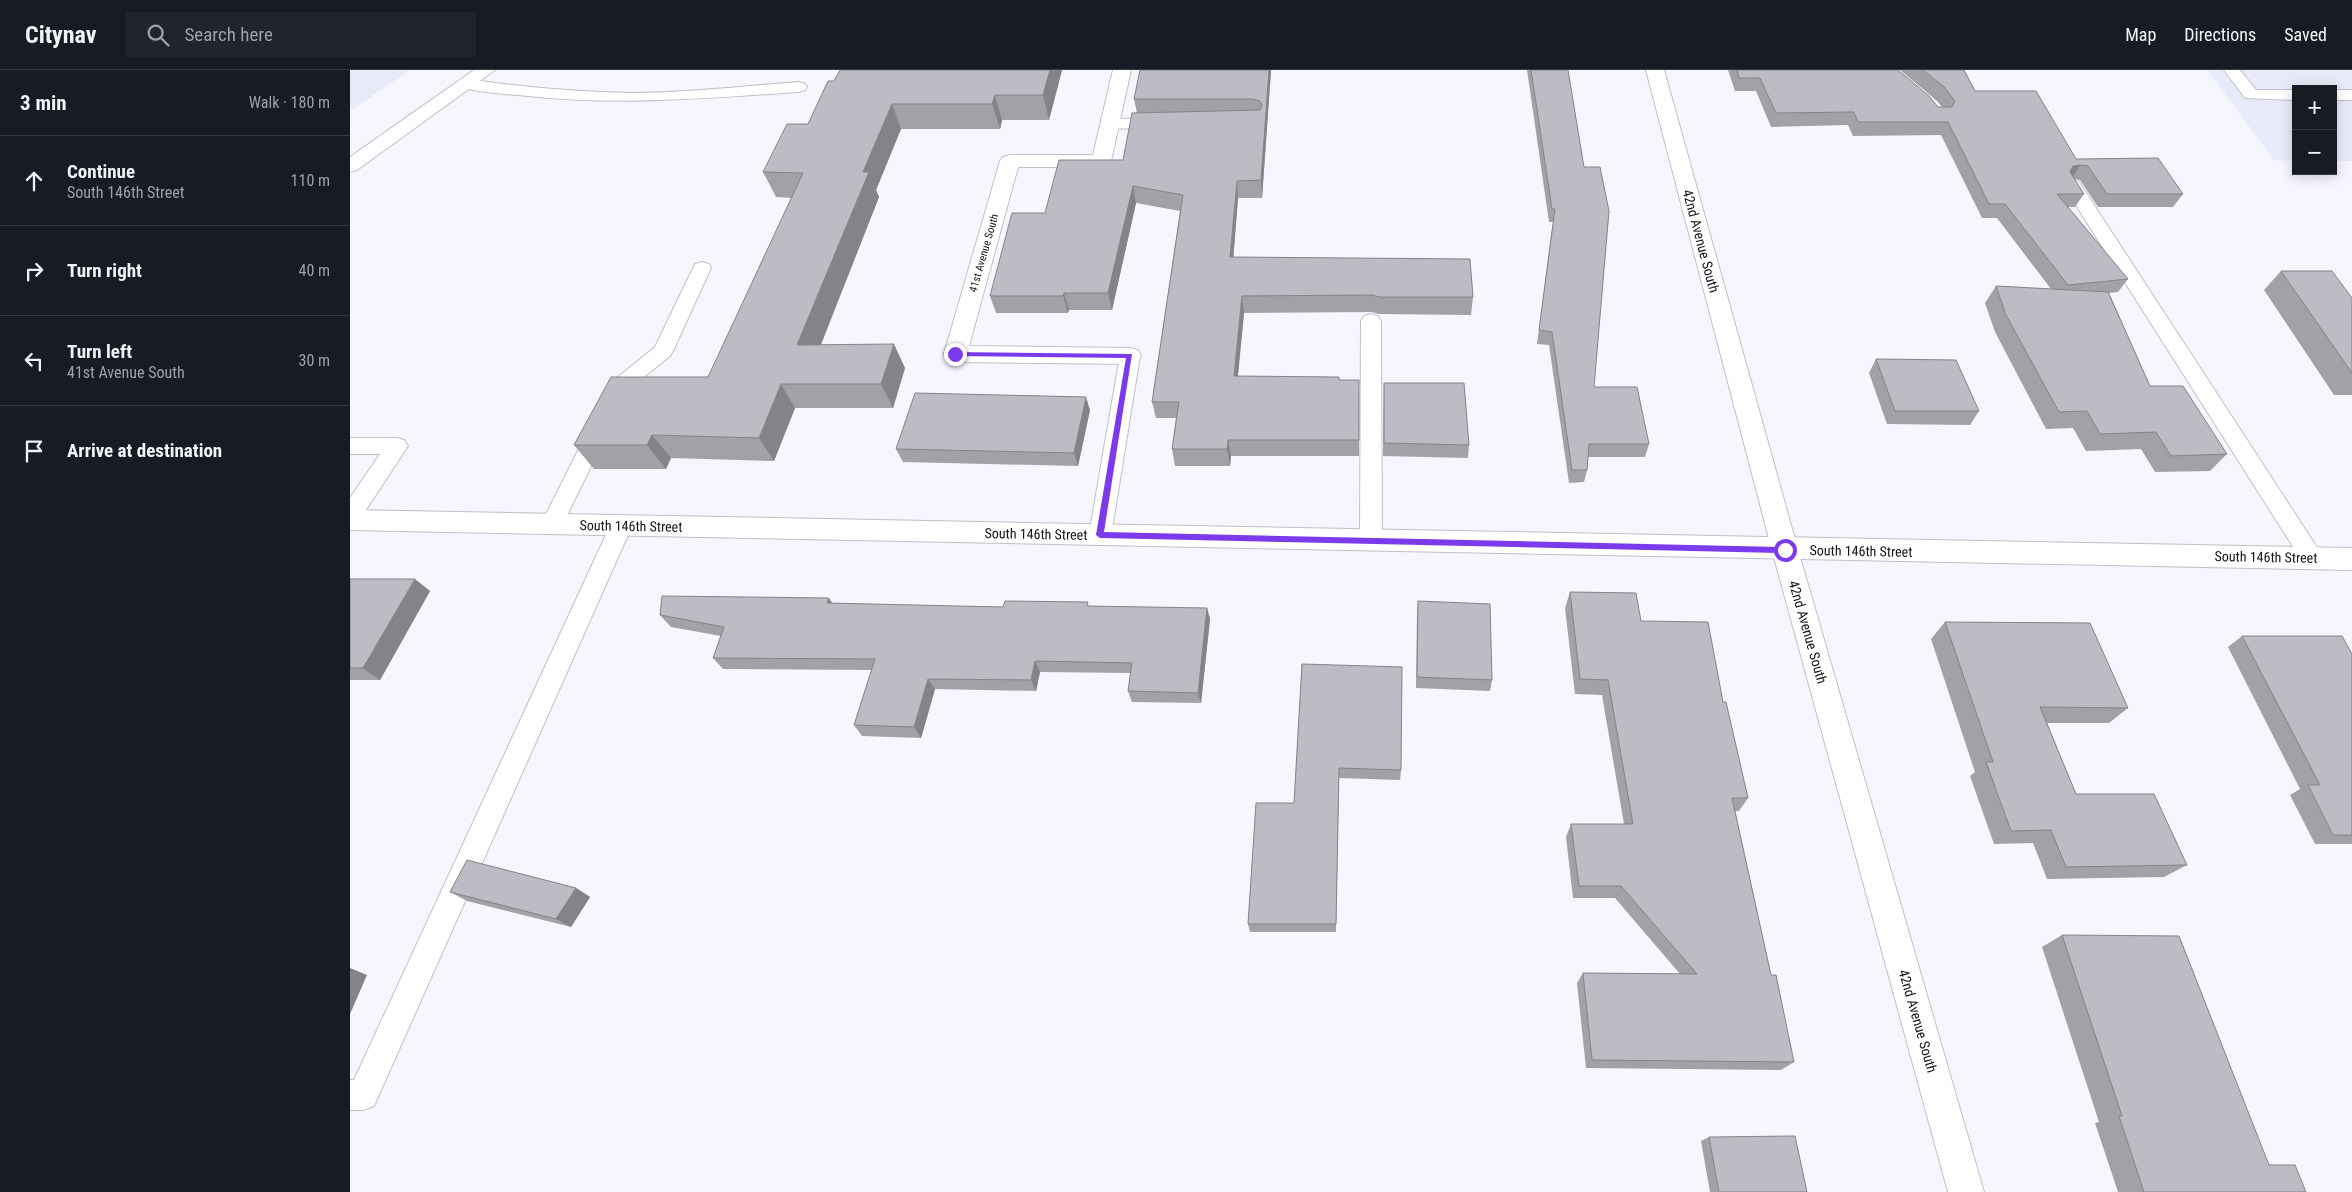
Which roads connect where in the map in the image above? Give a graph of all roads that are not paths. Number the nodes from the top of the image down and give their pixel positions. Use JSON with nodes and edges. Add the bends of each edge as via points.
{"nodes":[{"id":1,"x":486,"y":70,"type":"edge"},
{"id":2,"x":1122,"y":70,"type":"edge"},
{"id":3,"x":1655,"y":70,"type":"edge"},
{"id":4,"x":2232,"y":70,"type":"edge"},
{"id":5,"x":466,"y":84,"type":"junction"},
{"id":6,"x":799,"y":87,"type":"dead end"},
{"id":7,"x":2292,"y":95,"type":"edge"},
{"id":8,"x":2337,"y":95,"type":"edge"},
{"id":9,"x":2352,"y":95,"type":"edge"},
{"id":10,"x":1177,"y":123,"type":"edge"},
{"id":11,"x":1110,"y":124,"type":"junction"},
{"id":12,"x":350,"y":166,"type":"edge"},
{"id":13,"x":2072,"y":185,"type":"edge"},
{"id":14,"x":702,"y":268,"type":"dead end"},
{"id":15,"x":1371,"y":321,"type":"edge"},
{"id":16,"x":1130,"y":356,"type":"joint"},
{"id":17,"x":350,"y":446,"type":"edge"},
{"id":18,"x":350,"y":516,"type":"edge"},
{"id":19,"x":350,"y":520,"type":"edge"},
{"id":20,"x":552,"y":524,"type":"junction"},
{"id":21,"x":620,"y":526,"type":"junction"},
{"id":22,"x":1100,"y":535,"type":"junction"},
{"id":23,"x":1371,"y":541,"type":"junction"},
{"id":24,"x":1785,"y":550,"type":"junction"},
{"id":25,"x":2312,"y":558,"type":"junction"},
{"id":26,"x":2352,"y":559,"type":"edge"},
{"id":27,"x":350,"y":1095,"type":"edge"},
{"id":28,"x":1966,"y":1192,"type":"edge"}],
"edges":[{"from":1,"to":5,"type":"street"},
{"from":2,"to":11,"type":"street","name":"41st Avenue South"},
{"from":3,"to":24,"type":"street","name":"42nd Avenue South"},
{"from":4,"to":7,"type":"lane","via":[[2251,95]]},
{"from":5,"to":6,"type":"lane","via":[[533,93],[604,97],[658,97]]},
{"from":5,"to":12,"type":"street"},
{"from":8,"to":9,"type":"lane"},
{"from":10,"to":11,"type":"lane"},
{"from":11,"to":16,"type":"street","name":"41st Avenue South","via":[[1100,161],[1010,161],[955,354]]},
{"from":13,"to":25,"type":"lane"},
{"from":14,"to":20,"type":"lane","via":[[663,350],[620,386]]},
{"from":15,"to":23,"type":"lane"},
{"from":16,"to":22,"type":"lane"},
{"from":17,"to":18,"type":"lane","via":[[397,446]]},
{"from":19,"to":20,"type":"street","name":"South 146th Street"},
{"from":20,"to":21,"type":"street","name":"South 146th Street"},
{"from":21,"to":22,"type":"street","name":"South 146th Street"},
{"from":21,"to":27,"type":"lane","via":[[363,1094]]},
{"from":22,"to":23,"type":"street","name":"South 146th Street"},
{"from":23,"to":24,"type":"street","name":"South 146th Street"},
{"from":24,"to":25,"type":"street","name":"South 146th Street"},
{"from":24,"to":28,"type":"street","name":"42nd Avenue South"},
{"from":25,"to":26,"type":"street","name":"South 146th Street"}]}
